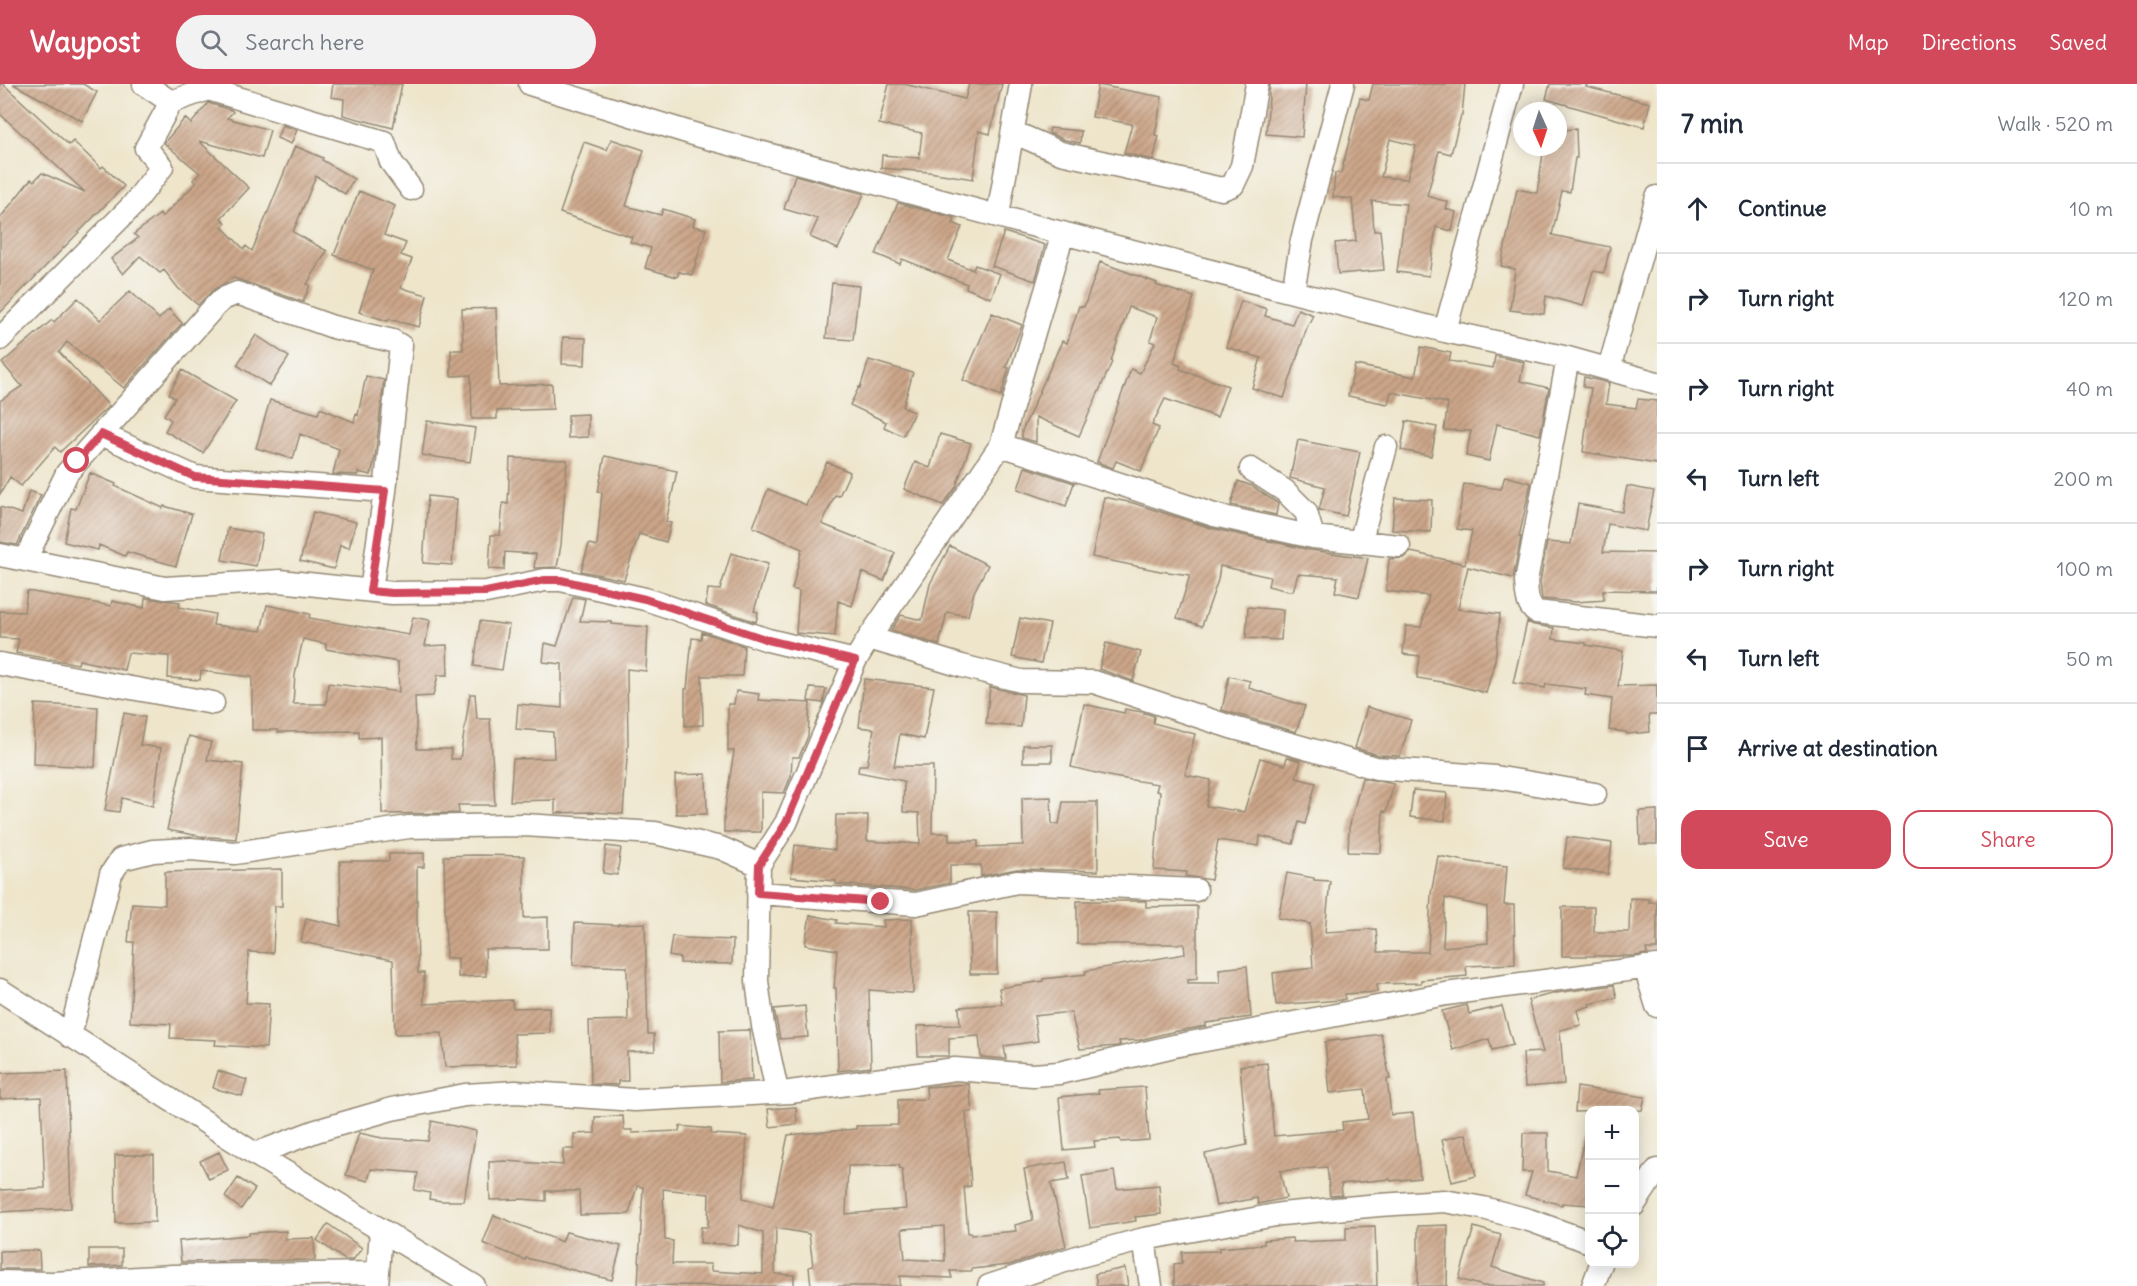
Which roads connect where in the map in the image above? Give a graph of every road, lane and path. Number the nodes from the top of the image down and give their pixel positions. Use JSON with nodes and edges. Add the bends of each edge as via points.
{"nodes":[{"id":1,"x":144,"y":84,"type":"edge"},
{"id":2,"x":530,"y":84,"type":"edge"},
{"id":3,"x":1021,"y":84,"type":"edge"},
{"id":4,"x":1257,"y":84,"type":"edge"},
{"id":5,"x":1342,"y":84,"type":"edge"},
{"id":6,"x":1512,"y":84,"type":"edge"},
{"id":7,"x":171,"y":102,"type":"junction"},
{"id":8,"x":1013,"y":132,"type":"junction"},
{"id":9,"x":411,"y":189,"type":"dead end"},
{"id":10,"x":1657,"y":197,"type":"edge"},
{"id":11,"x":998,"y":215,"type":"junction"},
{"id":12,"x":1063,"y":233,"type":"junction"},
{"id":13,"x":1293,"y":291,"type":"junction"},
{"id":14,"x":1445,"y":331,"type":"junction"},
{"id":15,"x":0,"y":339,"type":"edge"},
{"id":16,"x":1569,"y":358,"type":"junction"},
{"id":17,"x":1609,"y":369,"type":"junction"},
{"id":18,"x":1657,"y":383,"type":"edge"},
{"id":19,"x":101,"y":434,"type":"junction"},
{"id":20,"x":1001,"y":445,"type":"junction"},
{"id":21,"x":1386,"y":447,"type":"dead end"},
{"id":22,"x":1251,"y":469,"type":"dead end"},
{"id":23,"x":385,"y":491,"type":"junction"},
{"id":24,"x":1314,"y":537,"type":"junction"},
{"id":25,"x":1360,"y":543,"type":"junction"},
{"id":26,"x":1399,"y":546,"type":"dead end"},
{"id":27,"x":0,"y":555,"type":"edge"},
{"id":28,"x":25,"y":560,"type":"junction"},
{"id":29,"x":370,"y":591,"type":"junction"},
{"id":30,"x":1657,"y":626,"type":"edge"},
{"id":31,"x":869,"y":638,"type":"junction"},
{"id":32,"x":855,"y":661,"type":"junction"},
{"id":33,"x":0,"y":664,"type":"edge"},
{"id":34,"x":213,"y":703,"type":"dead end"},
{"id":35,"x":1595,"y":794,"type":"dead end"},
{"id":36,"x":759,"y":865,"type":"junction"},
{"id":37,"x":1196,"y":890,"type":"dead end"},
{"id":38,"x":758,"y":893,"type":"junction"},
{"id":39,"x":1651,"y":966,"type":"edge"},
{"id":40,"x":0,"y":990,"type":"edge"},
{"id":41,"x":1657,"y":1006,"type":"edge"},
{"id":42,"x":70,"y":1036,"type":"junction"},
{"id":43,"x":777,"y":1091,"type":"junction"},
{"id":44,"x":255,"y":1154,"type":"junction"},
{"id":45,"x":1657,"y":1170,"type":"edge"},
{"id":46,"x":1639,"y":1199,"type":"edge"},
{"id":47,"x":381,"y":1230,"type":"junction"},
{"id":48,"x":1144,"y":1239,"type":"junction"},
{"id":49,"x":1585,"y":1240,"type":"edge"},
{"id":50,"x":1599,"y":1268,"type":"edge"},
{"id":51,"x":377,"y":1280,"type":"edge"},
{"id":52,"x":173,"y":1281,"type":"edge"},
{"id":53,"x":0,"y":1282,"type":"edge"},
{"id":54,"x":1015,"y":1282,"type":"edge"},
{"id":55,"x":474,"y":1286,"type":"edge"},
{"id":56,"x":989,"y":1286,"type":"edge"},
{"id":57,"x":1151,"y":1286,"type":"edge"},
{"id":58,"x":1593,"y":1286,"type":"edge"}],
"edges":[{"from":1,"to":7,"type":"street"},
{"from":2,"to":11,"type":"street","via":[[700,136]]},
{"from":3,"to":8,"type":"street"},
{"from":4,"to":8,"type":"street","via":[[1242,166],[1233,185],[1222,189],[1061,153]]},
{"from":5,"to":13,"type":"street"},
{"from":6,"to":14,"type":"street"},
{"from":7,"to":9,"type":"street","via":[[208,89],[384,142],[391,162]]},
{"from":7,"to":15,"type":"street","via":[[146,148],[162,167],[132,206]]},
{"from":8,"to":11,"type":"street"},
{"from":10,"to":17,"type":"street"},
{"from":11,"to":12,"type":"street"},
{"from":12,"to":13,"type":"street"},
{"from":12,"to":20,"type":"street"},
{"from":13,"to":14,"type":"street"},
{"from":14,"to":16,"type":"street"},
{"from":16,"to":17,"type":"street"},
{"from":16,"to":30,"type":"street","via":[[1526,581],[1528,600],[1536,612]]},
{"from":17,"to":18,"type":"street"},
{"from":19,"to":23,"type":"street","via":[[195,477]]},
{"from":19,"to":23,"type":"street","via":[[214,306],[237,293],[401,346]]},
{"from":19,"to":28,"type":"street","via":[[67,473]]},
{"from":20,"to":24,"type":"street","via":[[1214,515]]},
{"from":20,"to":31,"type":"street"},
{"from":21,"to":25,"type":"street"},
{"from":22,"to":24,"type":"street","via":[[1285,491],[1306,512]]},
{"from":23,"to":29,"type":"street"},
{"from":24,"to":25,"type":"street"},
{"from":25,"to":26,"type":"street"},
{"from":27,"to":28,"type":"street"},
{"from":28,"to":29,"type":"street","via":[[165,588],[280,582]]},
{"from":29,"to":32,"type":"street","via":[[486,592],[561,580],[645,599],[768,640]]},
{"from":31,"to":32,"type":"street"},
{"from":31,"to":35,"type":"street","via":[[1021,681],[1094,682],[1234,728],[1376,768],[1495,777]]},
{"from":32,"to":36,"type":"street","via":[[786,823]]},
{"from":33,"to":34,"type":"street"},
{"from":36,"to":38,"type":"street"},
{"from":36,"to":42,"type":"street","via":[[721,848],[655,833],[524,825],[409,827],[235,853],[191,849],[138,854],[121,859],[111,874]]},
{"from":37,"to":38,"type":"street","via":[[1017,882],[916,904]]},
{"from":38,"to":43,"type":"street","via":[[757,981]]},
{"from":39,"to":41,"type":"street"},
{"from":39,"to":43,"type":"street","via":[[1446,994],[1174,1046],[1059,1073],[955,1069]]},
{"from":40,"to":42,"type":"street"},
{"from":42,"to":44,"type":"street"},
{"from":43,"to":44,"type":"street","via":[[635,1100],[516,1092],[465,1095],[392,1109]]},
{"from":44,"to":47,"type":"street"},
{"from":45,"to":46,"type":"street"},
{"from":47,"to":51,"type":"street"},
{"from":47,"to":55,"type":"street"},
{"from":48,"to":49,"type":"street","via":[[1281,1214],[1444,1202],[1529,1220]]},
{"from":48,"to":54,"type":"street","via":[[1080,1256]]},
{"from":48,"to":57,"type":"street"},
{"from":50,"to":58,"type":"street"},
{"from":51,"to":52,"type":"street"},
{"from":52,"to":53,"type":"street"},
{"from":54,"to":56,"type":"street"}]}
